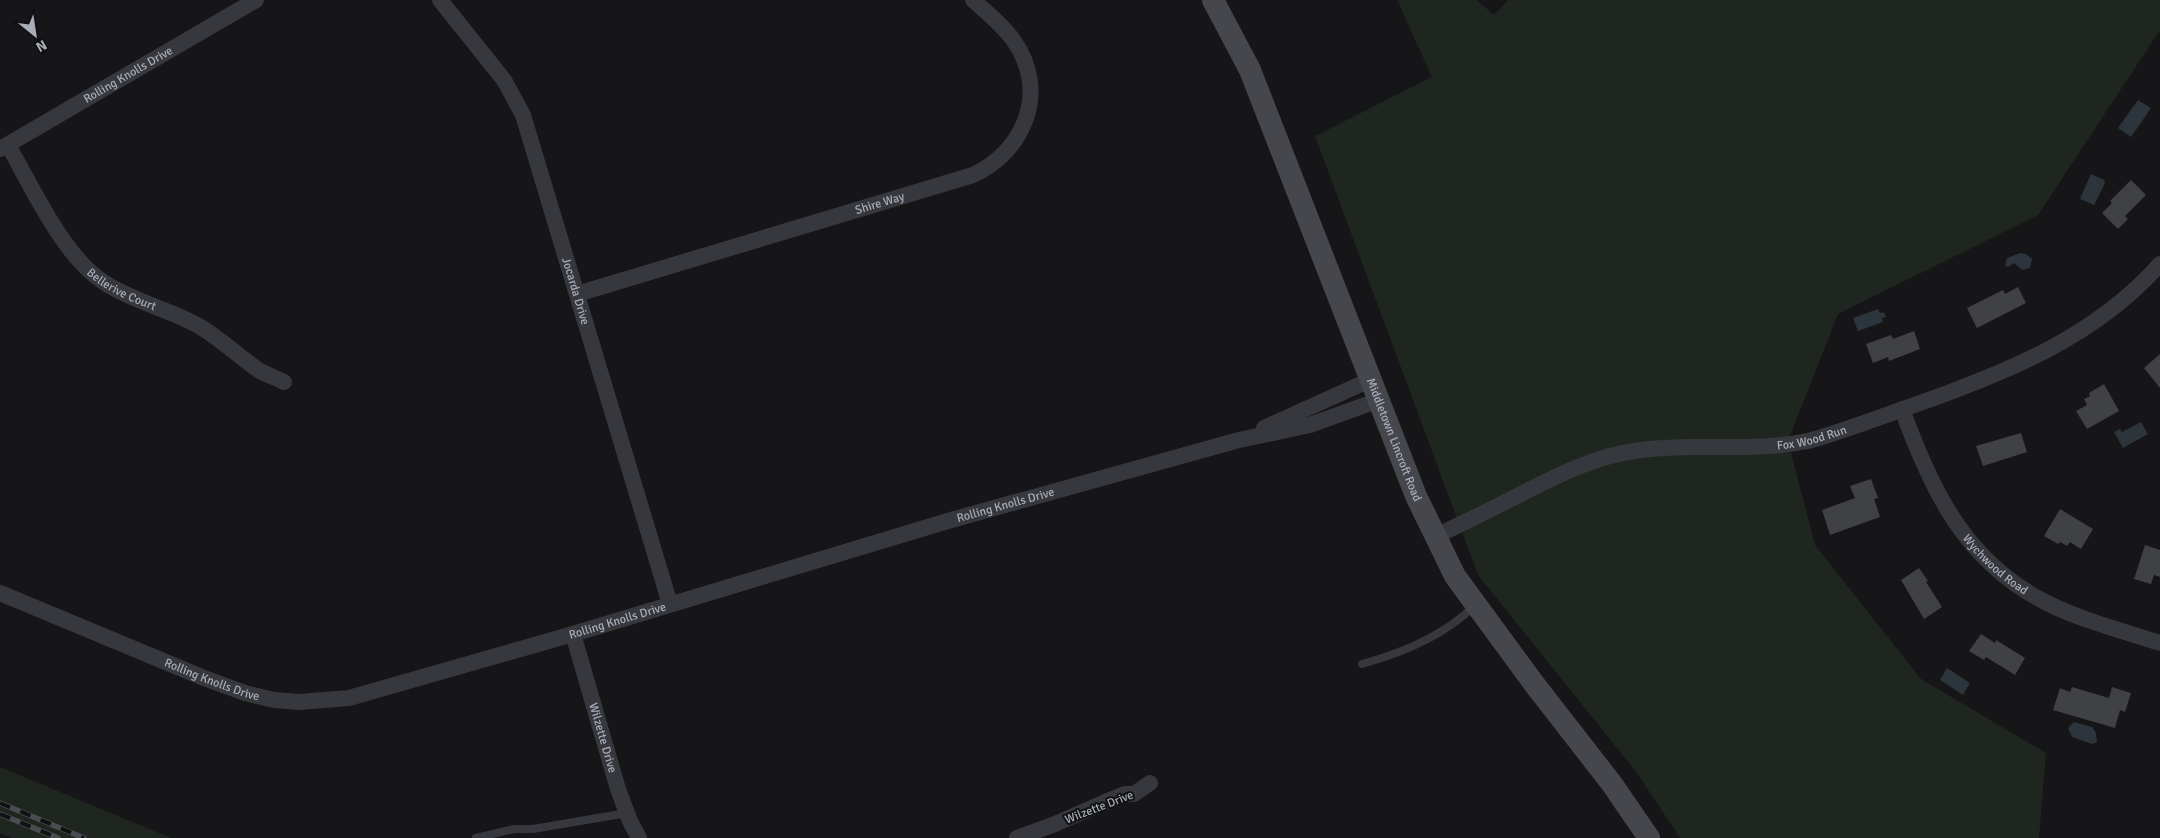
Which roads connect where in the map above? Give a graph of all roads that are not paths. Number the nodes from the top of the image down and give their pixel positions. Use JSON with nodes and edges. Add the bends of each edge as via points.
{"nodes":[{"id":1,"x":256,"y":0,"type":"edge"},
{"id":2,"x":440,"y":0,"type":"edge"},
{"id":3,"x":974,"y":0,"type":"edge"},
{"id":4,"x":1213,"y":0,"type":"edge"},
{"id":5,"x":4,"y":147,"type":"edge"},
{"id":6,"x":2160,"y":264,"type":"edge"},
{"id":7,"x":577,"y":294,"type":"junction"},
{"id":8,"x":284,"y":382,"type":"dead end"},
{"id":9,"x":1375,"y":390,"type":"junction"},
{"id":10,"x":1902,"y":409,"type":"junction"},
{"id":11,"x":1436,"y":536,"type":"junction"},
{"id":12,"x":0,"y":593,"type":"edge"},
{"id":13,"x":670,"y":604,"type":"junction"},
{"id":14,"x":1475,"y":605,"type":"junction"},
{"id":15,"x":573,"y":634,"type":"junction"},
{"id":16,"x":2160,"y":643,"type":"edge"},
{"id":17,"x":1362,"y":664,"type":"dead end"},
{"id":18,"x":1150,"y":782,"type":"dead end"},
{"id":19,"x":627,"y":813,"type":"junction"},
{"id":20,"x":476,"y":838,"type":"edge"},
{"id":21,"x":640,"y":838,"type":"edge"},
{"id":22,"x":1017,"y":838,"type":"edge"},
{"id":23,"x":1649,"y":838,"type":"edge"}],
"edges":[{"from":1,"to":5,"type":"street","name":"Rolling Knolls Drive"},
{"from":2,"to":7,"type":"street","name":"Jocarda Drive","via":[[504,80],[520,107]]},
{"from":3,"to":7,"type":"street","name":"Shire Way","via":[[1014,41],[1022,56],[1030,88],[1026,119],[1019,136],[1007,152],[988,168],[973,176]]},
{"from":4,"to":9,"type":"main road","name":"Middletown Lincroft Road","via":[[1250,70]]},
{"from":5,"to":8,"type":"street","name":"Bellerive Court","via":[[63,239],[90,272],[120,291],[192,322],[260,371]]},
{"from":6,"to":10,"type":"street","name":"Fox Wood Run","via":[[2103,316],[2046,352],[1996,376]]},
{"from":7,"to":13,"type":"street","name":"Jocarda Drive"},
{"from":9,"to":11,"type":"main road","name":"Middletown Lincroft Road","via":[[1416,496]]},
{"from":9,"to":13,"type":"street","name":"Rolling Knolls Drive","via":[[1239,440],[951,520]]},
{"from":10,"to":11,"type":"street","name":"Fox Wood Run","via":[[1830,435],[1787,446],[1659,449],[1619,454],[1558,475]]},
{"from":10,"to":16,"type":"street","name":"Wychwood Road","via":[[1934,489],[1954,521],[1986,558],[2022,588],[2048,603],[2076,616]]},
{"from":11,"to":14,"type":"main road","name":"Middletown Lincroft Road","via":[[1455,576]]},
{"from":12,"to":15,"type":"street","name":"Rolling Knolls Drive","via":[[220,684],[267,698],[299,702],[368,693]]},
{"from":13,"to":15,"type":"street","name":"Rolling Knolls Drive"},
{"from":14,"to":17,"type":"lane","via":[[1454,624],[1435,635]]},
{"from":14,"to":23,"type":"main road","name":"Middletown Lincroft Road","via":[[1612,784]]},
{"from":15,"to":19,"type":"street","name":"Wilzette Drive"},
{"from":18,"to":22,"type":"street","name":"Wilzette Drive","via":[[1134,794],[1125,794]]},
{"from":19,"to":20,"type":"lane","via":[[532,829],[514,829]]},
{"from":19,"to":21,"type":"street","name":"Wilzette Drive"}]}
